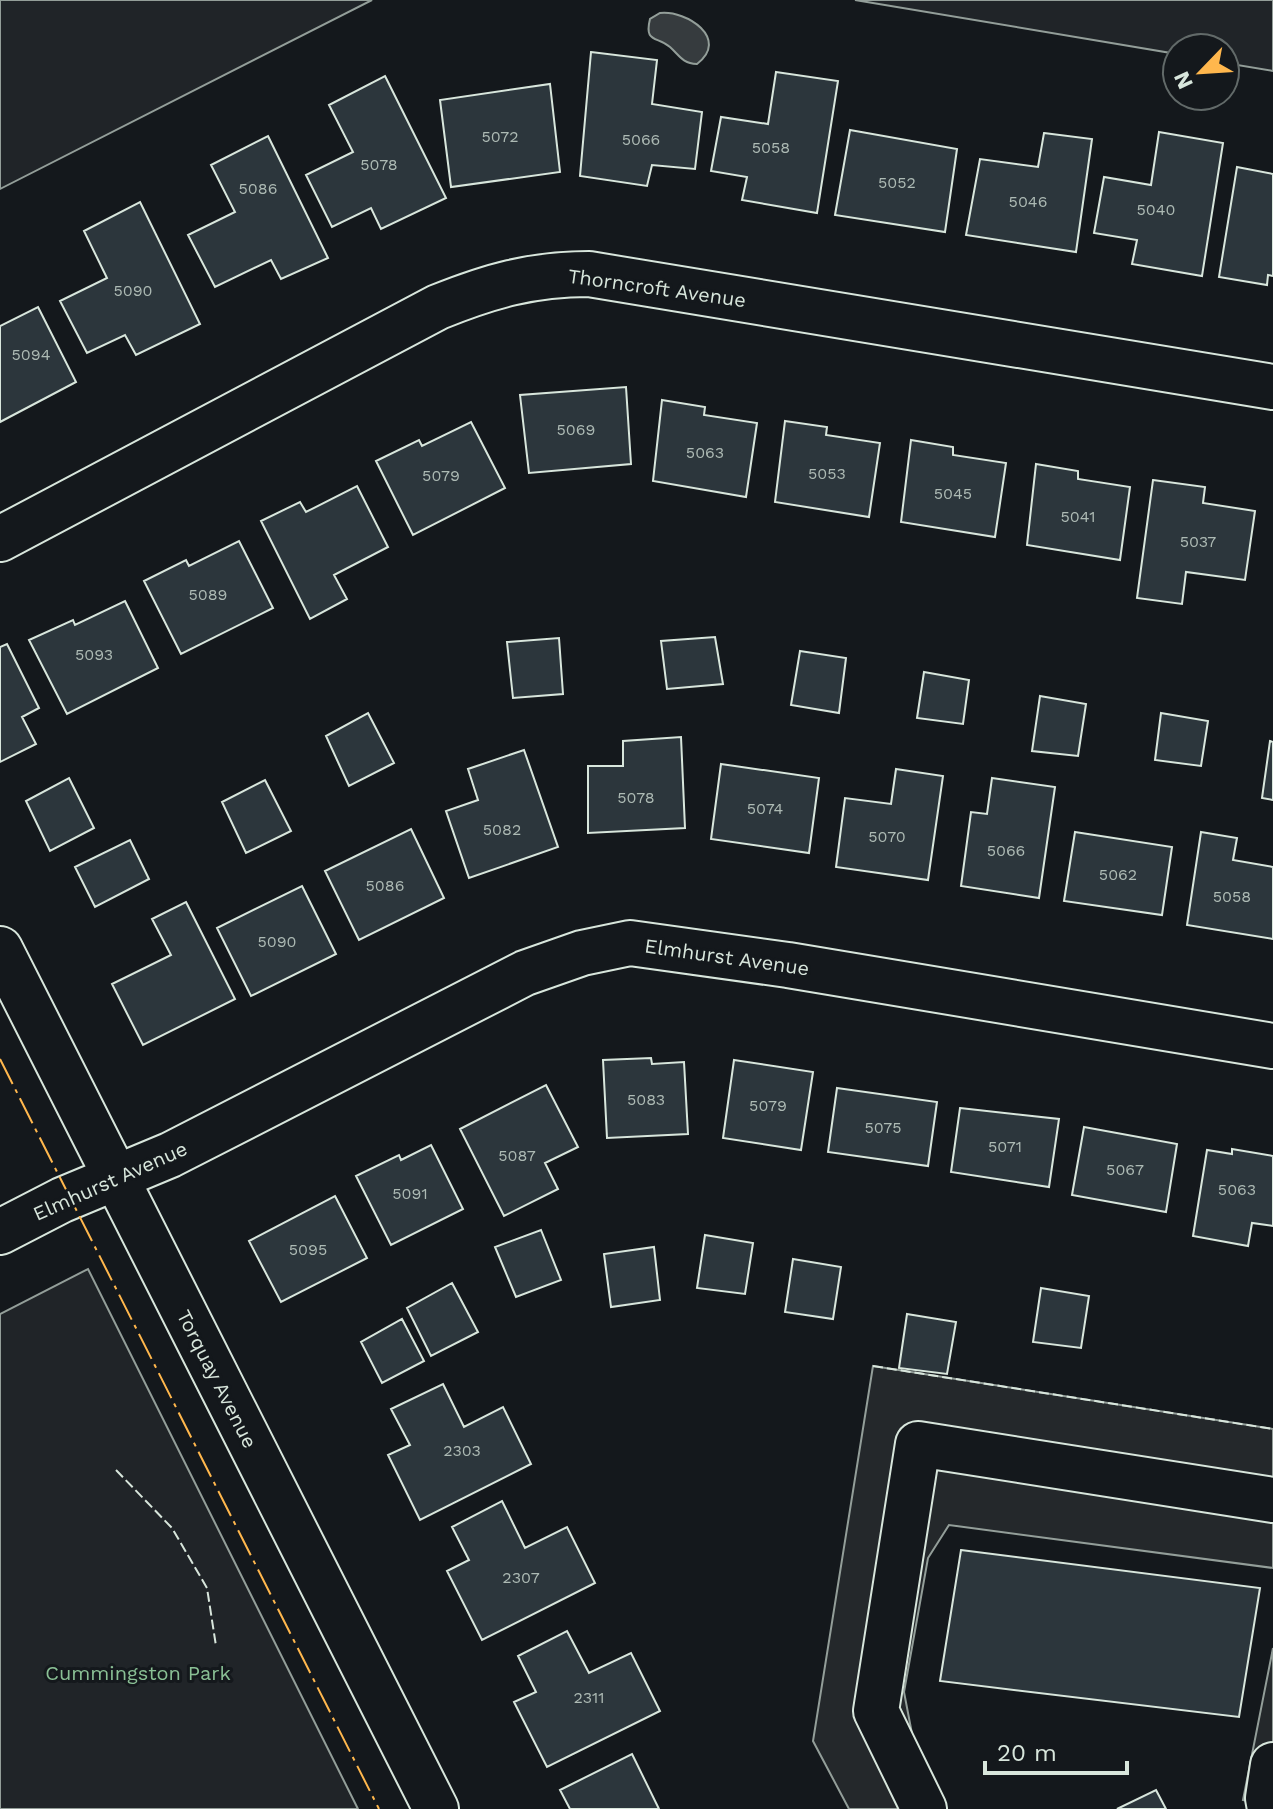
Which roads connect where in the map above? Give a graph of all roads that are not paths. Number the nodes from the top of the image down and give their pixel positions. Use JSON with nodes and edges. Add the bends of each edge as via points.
{"nodes":[{"id":1,"x":1273,"y":387,"type":"edge"},
{"id":2,"x":0,"y":539,"type":"edge"},
{"id":3,"x":0,"y":949,"type":"edge"},
{"id":4,"x":1273,"y":1046,"type":"edge"},
{"id":5,"x":116,"y":1179,"type":"junction"},
{"id":6,"x":0,"y":1232,"type":"edge"},
{"id":7,"x":1273,"y":1500,"type":"edge"},
{"id":8,"x":1273,"y":1765,"type":"edge"},
{"id":9,"x":436,"y":1809,"type":"edge"},
{"id":10,"x":924,"y":1809,"type":"edge"},
{"id":11,"x":1270,"y":1809,"type":"edge"}],
"edges":[{"from":1,"to":2,"type":"street","name":"Thorncroft Avenue","via":[[589,274],[549,274],[511,281],[438,307]]},
{"from":3,"to":5,"type":"street","name":"Torquay Avenue"},
{"from":4,"to":5,"type":"street","name":"Elmhurst Avenue","via":[[630,943],[525,973]]},
{"from":5,"to":6,"type":"street","name":"Elmhurst Avenue"},
{"from":5,"to":9,"type":"street","name":"Torquay Avenue"},
{"from":7,"to":10,"type":"street","via":[[918,1444],[876,1711]]},
{"from":8,"to":11,"type":"street"}]}
